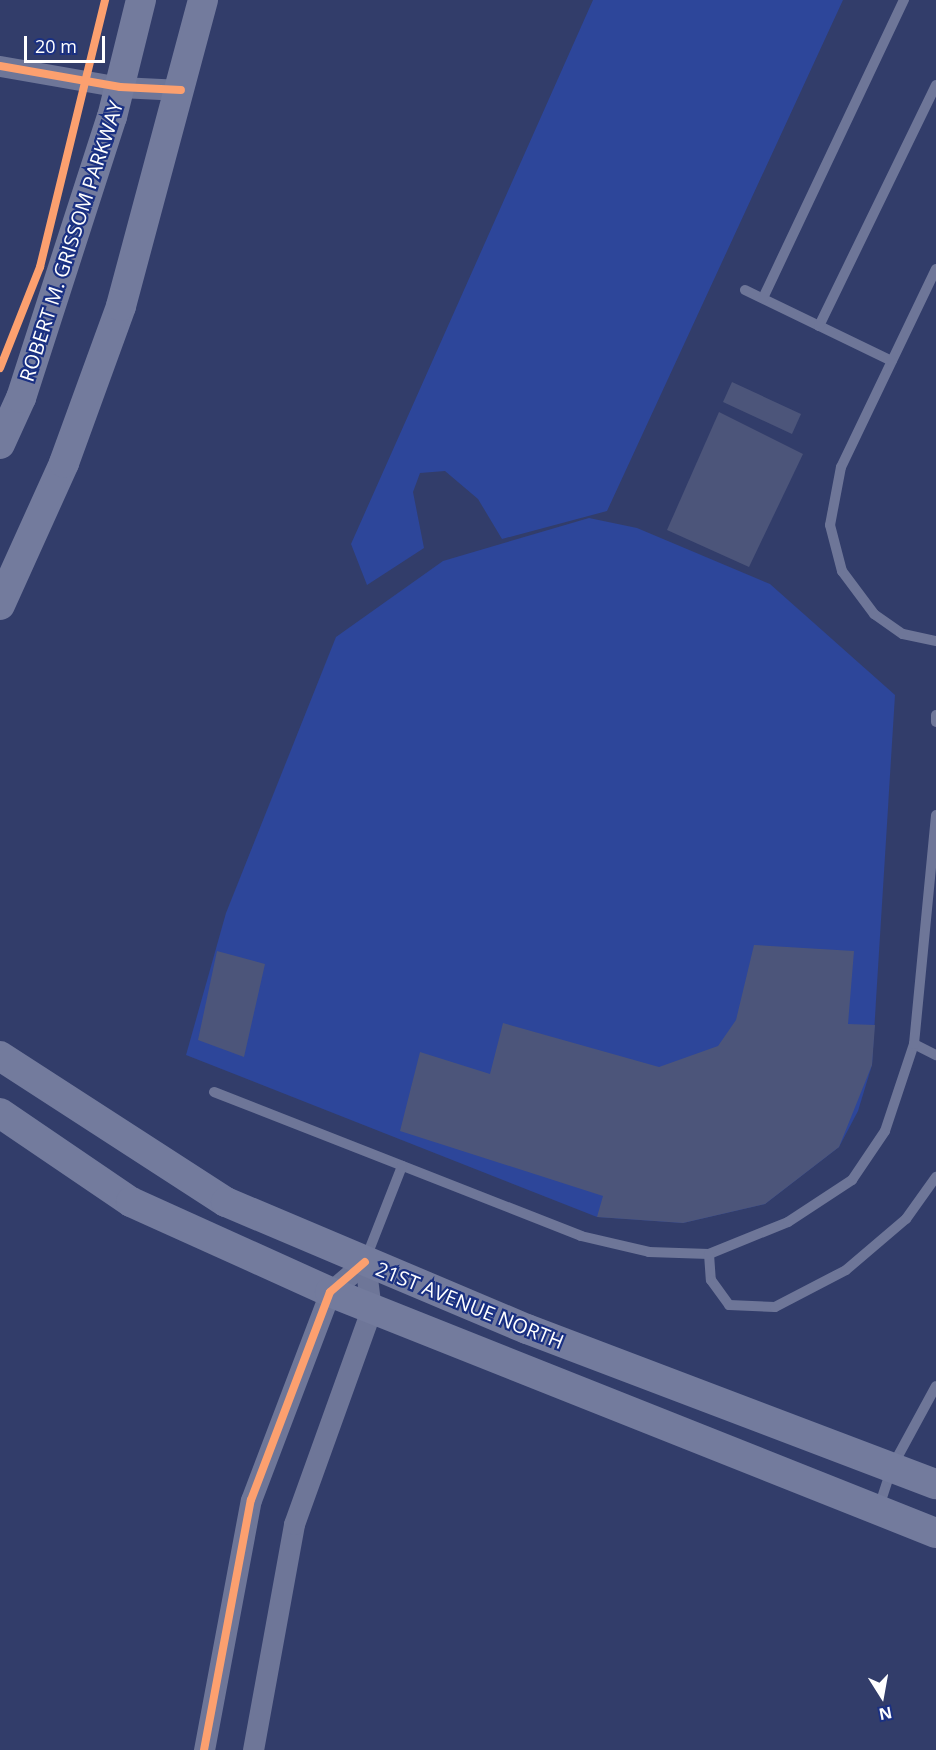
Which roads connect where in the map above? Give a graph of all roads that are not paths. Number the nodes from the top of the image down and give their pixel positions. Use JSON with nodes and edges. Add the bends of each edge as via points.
{"nodes":[{"id":1,"x":141,"y":0,"type":"edge"},
{"id":2,"x":203,"y":0,"type":"edge"},
{"id":3,"x":904,"y":0,"type":"edge"},
{"id":4,"x":0,"y":66,"type":"edge"},
{"id":5,"x":936,"y":86,"type":"edge"},
{"id":6,"x":120,"y":87,"type":"junction"},
{"id":7,"x":181,"y":90,"type":"junction"},
{"id":8,"x":936,"y":269,"type":"edge"},
{"id":9,"x":745,"y":290,"type":"dead end"},
{"id":10,"x":763,"y":298,"type":"junction"},
{"id":11,"x":819,"y":326,"type":"junction"},
{"id":12,"x":892,"y":361,"type":"junction"},
{"id":13,"x":0,"y":444,"type":"edge"},
{"id":14,"x":0,"y":605,"type":"edge"},
{"id":15,"x":936,"y":641,"type":"edge"},
{"id":16,"x":936,"y":716,"type":"edge"},
{"id":17,"x":936,"y":722,"type":"edge"},
{"id":18,"x":936,"y":815,"type":"edge"},
{"id":19,"x":914,"y":1044,"type":"junction"},
{"id":20,"x":936,"y":1055,"type":"edge"},
{"id":21,"x":0,"y":1056,"type":"edge"},
{"id":22,"x":214,"y":1092,"type":"dead end"},
{"id":23,"x":0,"y":1113,"type":"edge"},
{"id":24,"x":402,"y":1166,"type":"junction"},
{"id":25,"x":936,"y":1177,"type":"edge"},
{"id":26,"x":709,"y":1254,"type":"junction"},
{"id":27,"x":364,"y":1262,"type":"junction"},
{"id":28,"x":330,"y":1292,"type":"junction"},
{"id":29,"x":371,"y":1310,"type":"junction"},
{"id":30,"x":936,"y":1386,"type":"edge"},
{"id":31,"x":892,"y":1467,"type":"junction"},
{"id":32,"x":936,"y":1484,"type":"edge"},
{"id":33,"x":878,"y":1510,"type":"junction"},
{"id":34,"x":936,"y":1533,"type":"edge"},
{"id":35,"x":204,"y":1750,"type":"edge"},
{"id":36,"x":253,"y":1750,"type":"edge"}],
"edges":[{"from":1,"to":6,"type":"main road","name":"ROBERT M. GRISSOM PARKWAY"},
{"from":2,"to":7,"type":"main road"},
{"from":3,"to":10,"type":"lane"},
{"from":4,"to":6,"type":"street"},
{"from":5,"to":11,"type":"lane"},
{"from":6,"to":7,"type":"street"},
{"from":6,"to":13,"type":"main road","name":"ROBERT M. GRISSOM PARKWAY","via":[[21,398]]},
{"from":7,"to":14,"type":"main road","via":[[117,317],[64,464]]},
{"from":8,"to":12,"type":"lane"},
{"from":9,"to":10,"type":"lane"},
{"from":10,"to":11,"type":"lane"},
{"from":11,"to":12,"type":"lane"},
{"from":12,"to":15,"type":"lane","via":[[841,467],[830,525],[842,571],[873,614],[903,634]]},
{"from":16,"to":17,"type":"lane"},
{"from":18,"to":19,"type":"lane"},
{"from":19,"to":20,"type":"lane"},
{"from":19,"to":26,"type":"lane","via":[[885,1131],[852,1180],[788,1222]]},
{"from":21,"to":27,"type":"main road","name":"21ST AVENUE NORTH","via":[[226,1202]]},
{"from":22,"to":24,"type":"lane"},
{"from":23,"to":28,"type":"main road","name":"21ST AVENUE NORTH","via":[[131,1202]]},
{"from":24,"to":26,"type":"lane","via":[[581,1236],[650,1252]]},
{"from":24,"to":27,"type":"lane"},
{"from":25,"to":26,"type":"lane","via":[[906,1219],[846,1270],[775,1307],[729,1305],[711,1280]]},
{"from":27,"to":28,"type":"street"},
{"from":27,"to":29,"type":"street"},
{"from":27,"to":31,"type":"main road","name":"21ST AVENUE NORTH","via":[[584,1352]]},
{"from":28,"to":29,"type":"main road","name":"21ST AVENUE NORTH"},
{"from":28,"to":35,"type":"street","via":[[251,1500]]},
{"from":29,"to":33,"type":"main road","name":"21ST AVENUE NORTH"},
{"from":29,"to":36,"type":"street","via":[[294,1524]]},
{"from":30,"to":31,"type":"lane"},
{"from":31,"to":32,"type":"main road","name":"21ST AVENUE NORTH"},
{"from":31,"to":33,"type":"lane"},
{"from":33,"to":34,"type":"main road","name":"21ST AVENUE NORTH"}]}
